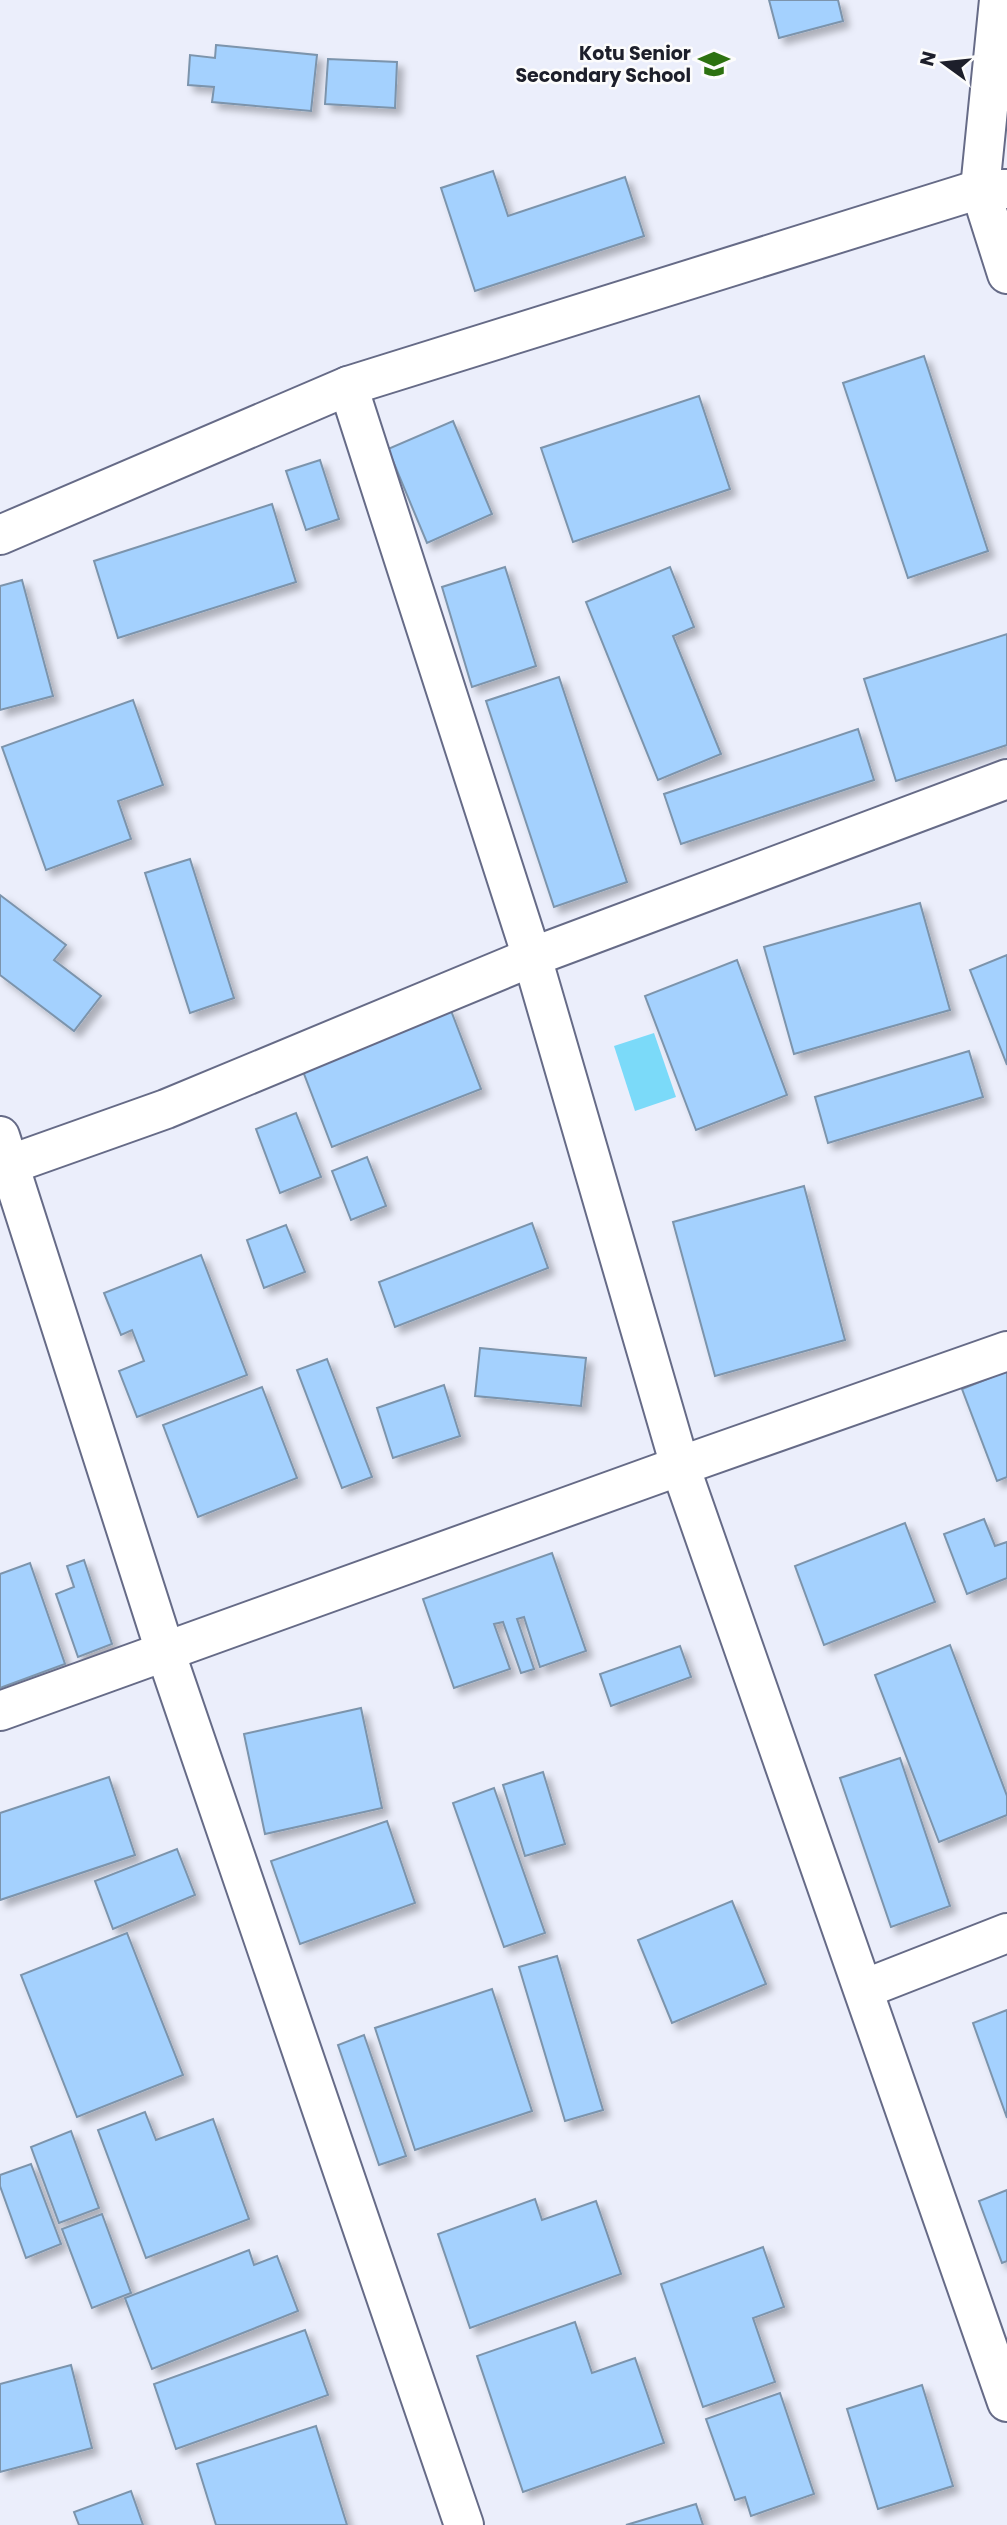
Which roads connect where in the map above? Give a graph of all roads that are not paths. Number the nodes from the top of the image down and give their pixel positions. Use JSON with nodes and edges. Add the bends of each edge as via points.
{"nodes":[{"id":1,"x":999,"y":0,"type":"edge"},
{"id":2,"x":993,"y":189,"type":"edge"},
{"id":3,"x":1007,"y":274,"type":"edge"},
{"id":4,"x":348,"y":386,"type":"junction"},
{"id":5,"x":0,"y":535,"type":"edge"},
{"id":6,"x":1007,"y":779,"type":"edge"},
{"id":7,"x":532,"y":957,"type":"junction"},
{"id":8,"x":3,"y":1156,"type":"edge"},
{"id":9,"x":1007,"y":1351,"type":"edge"},
{"id":10,"x":680,"y":1466,"type":"junction"},
{"id":11,"x":165,"y":1651,"type":"junction"},
{"id":12,"x":0,"y":1711,"type":"edge"},
{"id":13,"x":1007,"y":1933,"type":"edge"},
{"id":14,"x":864,"y":1989,"type":"junction"},
{"id":15,"x":1007,"y":2402,"type":"edge"},
{"id":16,"x":464,"y":2525,"type":"edge"}],
"edges":[{"from":1,"to":2,"type":"street"},
{"from":2,"to":3,"type":"street"},
{"from":2,"to":4,"type":"street"},
{"from":4,"to":5,"type":"street"},
{"from":4,"to":7,"type":"street"},
{"from":6,"to":7,"type":"street"},
{"from":7,"to":8,"type":"street","via":[[166,1109]]},
{"from":7,"to":10,"type":"street"},
{"from":8,"to":11,"type":"street"},
{"from":9,"to":10,"type":"street"},
{"from":10,"to":11,"type":"street"},
{"from":10,"to":14,"type":"street"},
{"from":11,"to":12,"type":"street"},
{"from":11,"to":16,"type":"street"},
{"from":13,"to":14,"type":"street"},
{"from":14,"to":15,"type":"street"}]}
